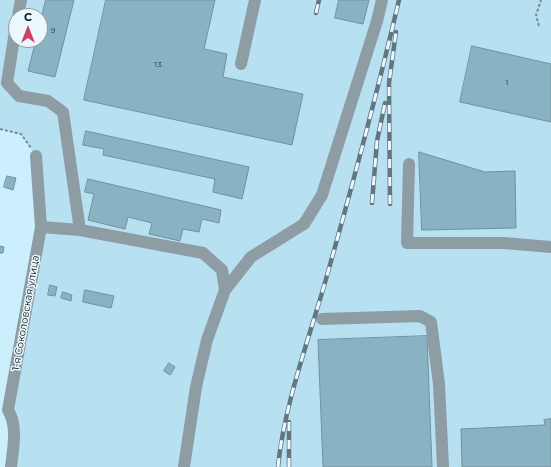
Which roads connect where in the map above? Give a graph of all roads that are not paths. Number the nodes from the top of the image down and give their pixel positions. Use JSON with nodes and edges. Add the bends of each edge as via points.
{"nodes":[{"id":1,"x":255,"y":0,"type":"edge"},
{"id":2,"x":382,"y":0,"type":"edge"},
{"id":3,"x":13,"y":48,"type":"edge"},
{"id":4,"x":241,"y":64,"type":"dead end"},
{"id":5,"x":36,"y":156,"type":"road end"},
{"id":6,"x":409,"y":164,"type":"dead end"},
{"id":7,"x":41,"y":227,"type":"junction"},
{"id":8,"x":80,"y":230,"type":"junction"},
{"id":9,"x":551,"y":247,"type":"edge"},
{"id":10,"x":225,"y":290,"type":"junction"},
{"id":11,"x":322,"y":319,"type":"dead end"},
{"id":12,"x":4,"y":409,"type":"edge"},
{"id":13,"x":11,"y":467,"type":"edge"},
{"id":14,"x":184,"y":467,"type":"edge"},
{"id":15,"x":443,"y":467,"type":"edge"}],
"edges":[{"from":1,"to":4,"type":"street"},
{"from":2,"to":10,"type":"street","via":[[322,195],[304,224],[251,257]]},
{"from":3,"to":8,"type":"street","via":[[7,83],[19,96],[48,101],[63,112]]},
{"from":5,"to":7,"type":"street","name":"1-я Соколовская улица"},
{"from":6,"to":9,"type":"street","via":[[407,243],[504,243]]},
{"from":7,"to":8,"type":"street"},
{"from":7,"to":12,"type":"street","name":"1-я Соколовская улица"},
{"from":8,"to":10,"type":"street","via":[[203,253],[222,270]]},
{"from":10,"to":14,"type":"street","via":[[196,387]]},
{"from":11,"to":15,"type":"street","via":[[420,316],[431,322],[439,384]]},
{"from":12,"to":13,"type":"street","name":"1-я Соколовская улица","via":[[12,417],[14,428]]}]}
